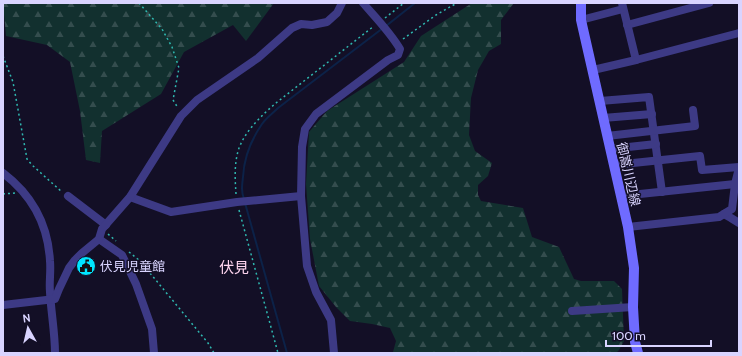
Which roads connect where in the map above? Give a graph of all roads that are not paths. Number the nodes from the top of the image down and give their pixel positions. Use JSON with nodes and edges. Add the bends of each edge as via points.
{"nodes":[{"id":1,"x":342,"y":3,"type":"edge"},
{"id":2,"x":363,"y":3,"type":"edge"},
{"id":3,"x":581,"y":3,"type":"edge"},
{"id":4,"x":709,"y":3,"type":"edge"},
{"id":5,"x":622,"y":6,"type":"edge"},
{"id":6,"x":581,"y":20,"type":"junction"},
{"id":7,"x":627,"y":25,"type":"junction"},
{"id":8,"x":739,"y":33,"type":"edge"},
{"id":9,"x":636,"y":60,"type":"junction"},
{"id":10,"x":593,"y":70,"type":"junction"},
{"id":11,"x":600,"y":101,"type":"junction"},
{"id":12,"x":693,"y":110,"type":"dead end"},
{"id":13,"x":652,"y":114,"type":"junction"},
{"id":14,"x":604,"y":118,"type":"junction"},
{"id":15,"x":654,"y":130,"type":"junction"},
{"id":16,"x":607,"y":136,"type":"junction"},
{"id":17,"x":656,"y":144,"type":"junction"},
{"id":18,"x":610,"y":149,"type":"junction"},
{"id":19,"x":658,"y":161,"type":"junction"},
{"id":20,"x":614,"y":165,"type":"junction"},
{"id":21,"x":739,"y":168,"type":"edge"},
{"id":22,"x":3,"y":172,"type":"edge"},
{"id":23,"x":734,"y":184,"type":"junction"},
{"id":24,"x":662,"y":192,"type":"junction"},
{"id":25,"x":68,"y":196,"type":"road end"},
{"id":26,"x":301,"y":196,"type":"junction"},
{"id":27,"x":621,"y":196,"type":"junction"},
{"id":28,"x":130,"y":197,"type":"junction"},
{"id":29,"x":724,"y":214,"type":"junction"},
{"id":30,"x":739,"y":224,"type":"edge"},
{"id":31,"x":104,"y":227,"type":"junction"},
{"id":32,"x":628,"y":227,"type":"junction"},
{"id":33,"x":99,"y":239,"type":"junction"},
{"id":34,"x":51,"y":300,"type":"junction"},
{"id":35,"x":3,"y":304,"type":"edge"},
{"id":36,"x":633,"y":307,"type":"junction"},
{"id":37,"x":572,"y":311,"type":"dead end"},
{"id":38,"x":55,"y":353,"type":"edge"},
{"id":39,"x":154,"y":353,"type":"edge"},
{"id":40,"x":334,"y":353,"type":"edge"},
{"id":41,"x":638,"y":353,"type":"edge"}],
"edges":[{"from":1,"to":28,"type":"street","via":[[337,13],[327,22],[301,24],[292,28],[258,58],[197,100],[181,116]]},
{"from":2,"to":26,"type":"street","via":[[400,49],[398,55],[316,114],[305,129]]},
{"from":3,"to":6,"type":"main road","name":"御嵩川辺線"},
{"from":4,"to":7,"type":"street"},
{"from":5,"to":6,"type":"street"},
{"from":5,"to":7,"type":"street"},
{"from":6,"to":10,"type":"main road","name":"御嵩川辺線"},
{"from":7,"to":9,"type":"street"},
{"from":8,"to":9,"type":"street"},
{"from":9,"to":10,"type":"street"},
{"from":10,"to":11,"type":"main road","name":"御嵩川辺線"},
{"from":11,"to":13,"type":"street","via":[[650,97]]},
{"from":11,"to":14,"type":"main road","name":"御嵩川辺線"},
{"from":12,"to":15,"type":"street","via":[[695,126]]},
{"from":13,"to":14,"type":"street"},
{"from":13,"to":15,"type":"street"},
{"from":14,"to":16,"type":"main road","name":"御嵩川辺線"},
{"from":15,"to":16,"type":"street"},
{"from":15,"to":17,"type":"street"},
{"from":16,"to":18,"type":"main road","name":"御嵩川辺線"},
{"from":17,"to":18,"type":"street"},
{"from":17,"to":19,"type":"street"},
{"from":18,"to":20,"type":"main road","name":"御嵩川辺線"},
{"from":19,"to":20,"type":"street"},
{"from":19,"to":21,"type":"street","via":[[700,156],[702,170]]},
{"from":19,"to":24,"type":"street"},
{"from":20,"to":27,"type":"main road","name":"御嵩川辺線"},
{"from":21,"to":23,"type":"street"},
{"from":22,"to":34,"type":"street","via":[[17,184],[35,207],[41,221],[49,249]]},
{"from":23,"to":24,"type":"street"},
{"from":23,"to":29,"type":"street","via":[[732,209]]},
{"from":24,"to":27,"type":"street"},
{"from":25,"to":31,"type":"street"},
{"from":26,"to":28,"type":"street","via":[[171,212]]},
{"from":26,"to":40,"type":"street","via":[[307,266],[316,292],[331,320]]},
{"from":27,"to":32,"type":"main road","name":"御嵩川辺線"},
{"from":28,"to":31,"type":"street"},
{"from":29,"to":30,"type":"street"},
{"from":29,"to":32,"type":"street","via":[[719,217]]},
{"from":31,"to":33,"type":"street"},
{"from":32,"to":36,"type":"main road","name":"御嵩川辺線","via":[[634,268]]},
{"from":33,"to":34,"type":"street","via":[[75,260],[55,299]]},
{"from":33,"to":39,"type":"street","via":[[122,255],[136,284],[152,329]]},
{"from":34,"to":35,"type":"street"},
{"from":34,"to":38,"type":"street"},
{"from":36,"to":37,"type":"street"},
{"from":36,"to":41,"type":"main road","name":"御嵩川辺線"}]}
